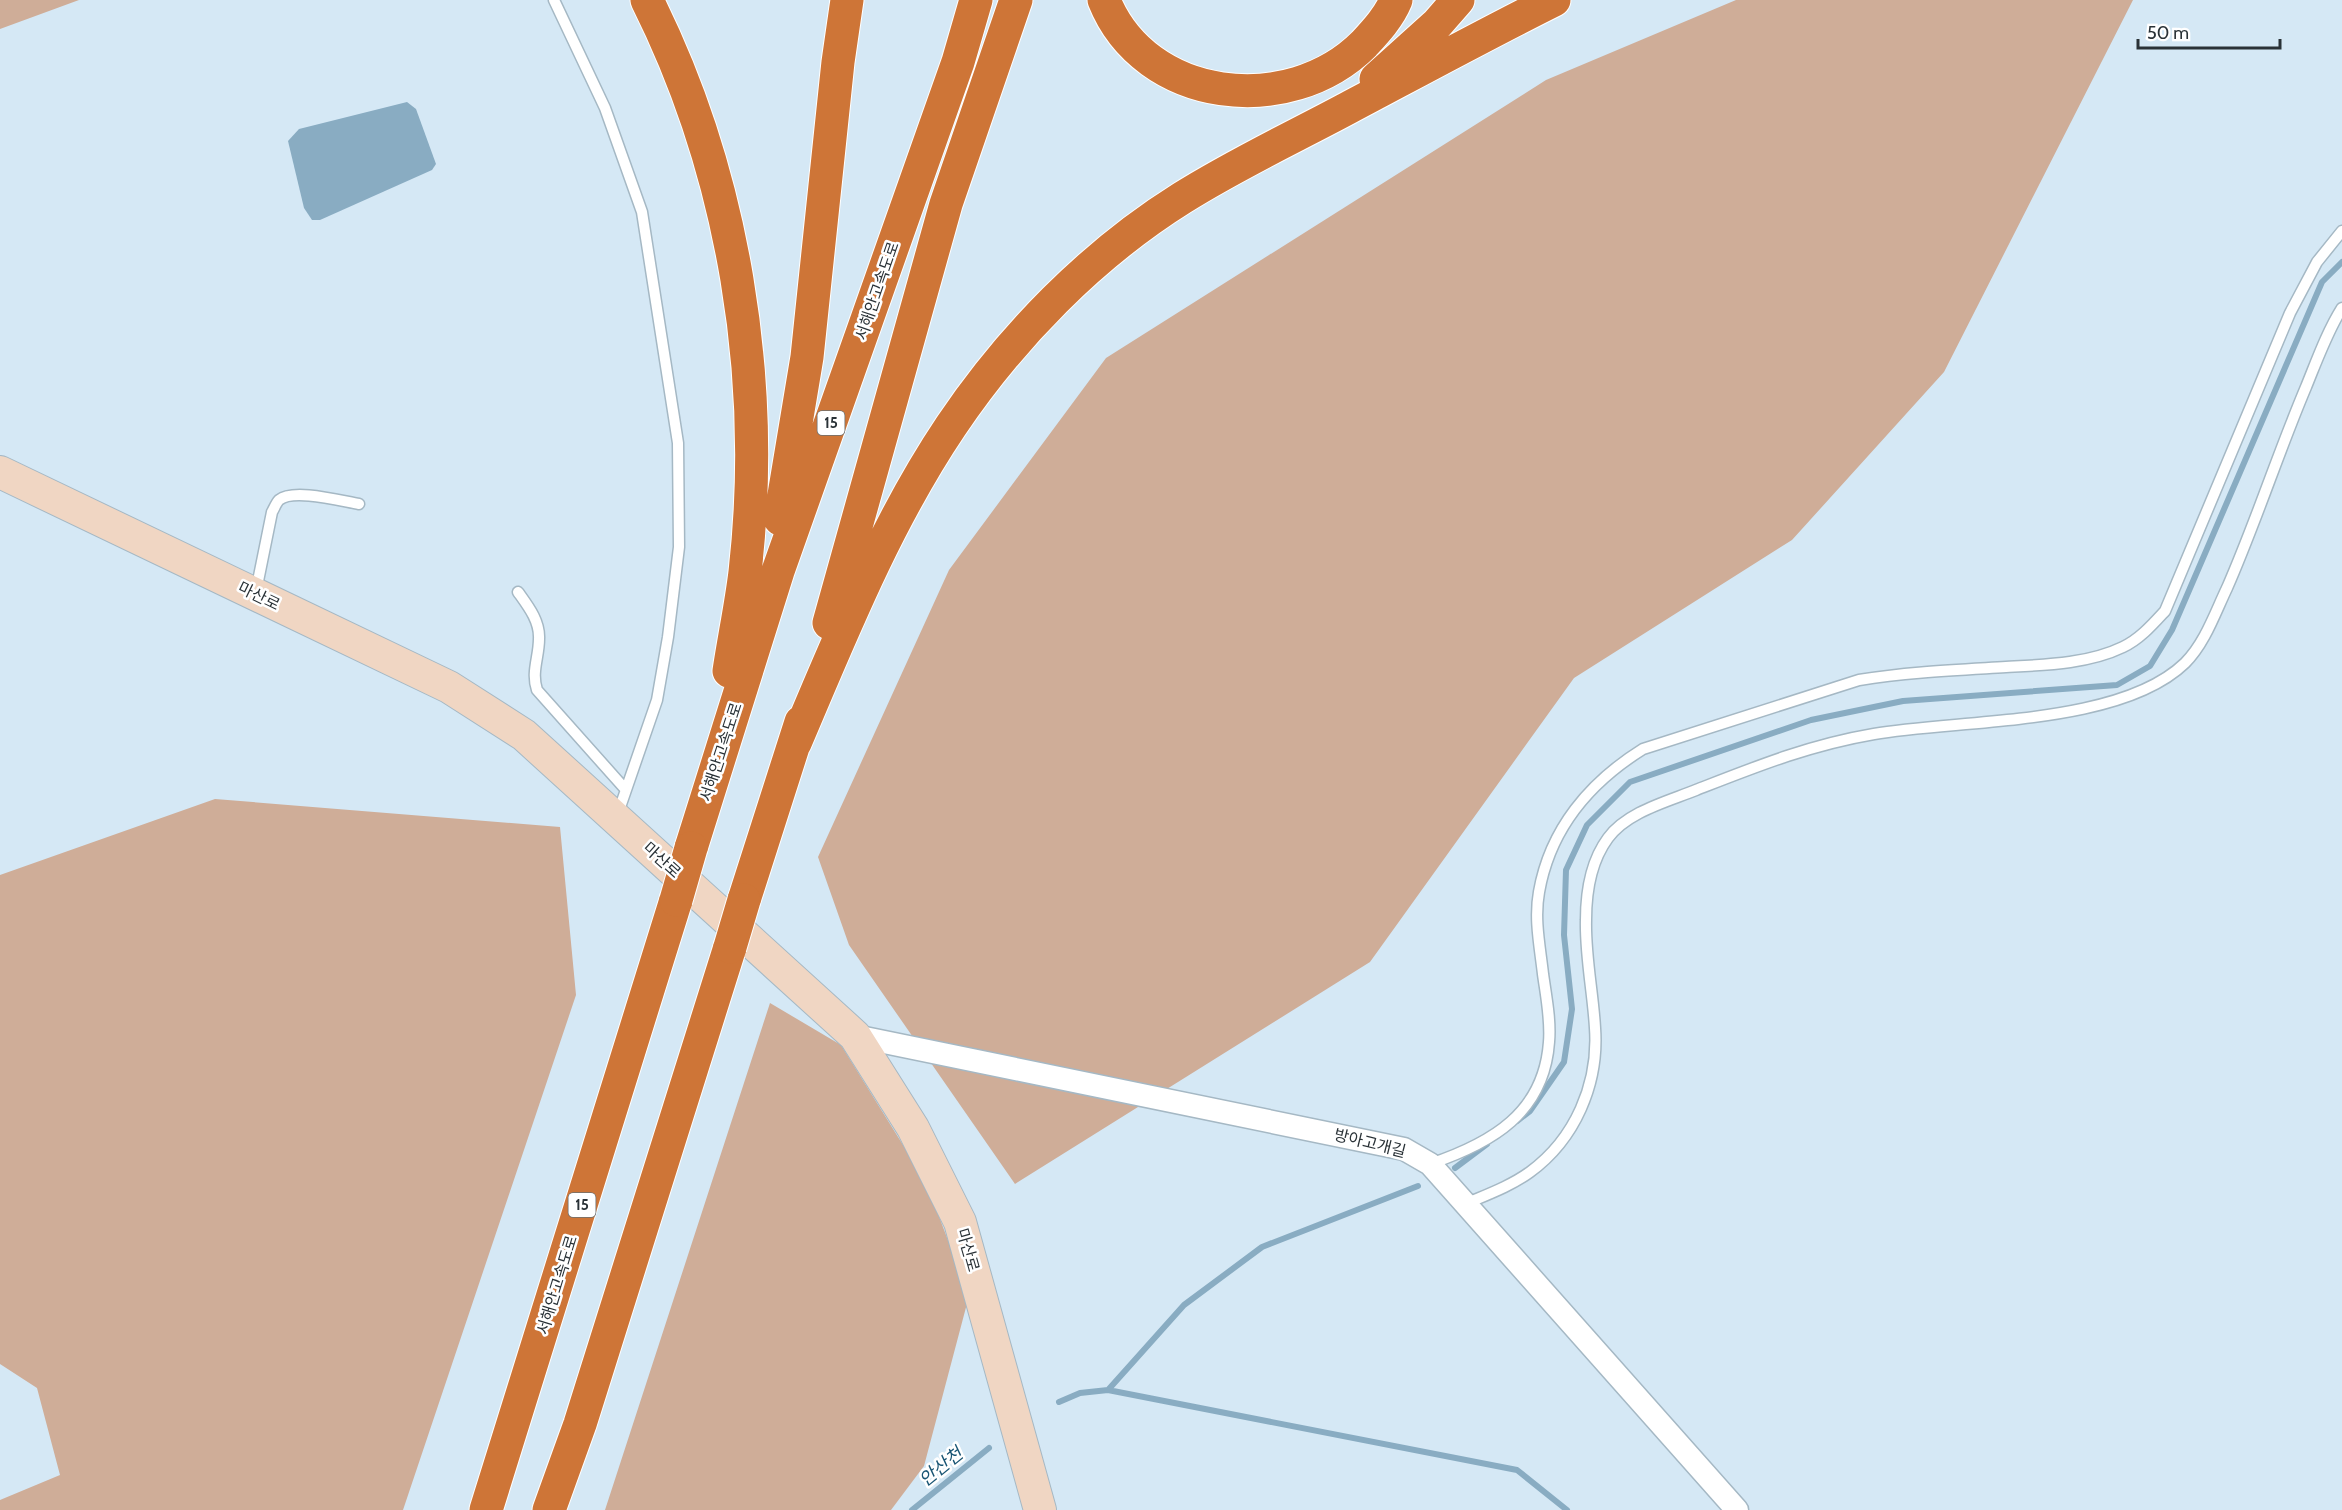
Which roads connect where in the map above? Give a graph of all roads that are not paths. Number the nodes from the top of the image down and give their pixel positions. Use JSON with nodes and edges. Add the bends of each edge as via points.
{"nodes":[{"id":1,"x":554,"y":0,"type":"edge"},
{"id":2,"x":647,"y":0,"type":"edge"},
{"id":3,"x":848,"y":0,"type":"edge"},
{"id":4,"x":975,"y":0,"type":"edge"},
{"id":5,"x":1016,"y":0,"type":"edge"},
{"id":6,"x":1104,"y":0,"type":"edge"},
{"id":7,"x":1396,"y":0,"type":"edge"},
{"id":8,"x":1458,"y":0,"type":"edge"},
{"id":9,"x":1554,"y":0,"type":"edge"},
{"id":10,"x":1336,"y":114,"type":"junction"},
{"id":11,"x":2342,"y":231,"type":"edge"},
{"id":12,"x":2342,"y":308,"type":"edge"},
{"id":13,"x":0,"y":472,"type":"edge"},
{"id":14,"x":359,"y":504,"type":"dead end"},
{"id":15,"x":518,"y":592,"type":"dead end"},
{"id":16,"x":256,"y":594,"type":"junction"},
{"id":17,"x":795,"y":744,"type":"junction"},
{"id":18,"x":627,"y":790,"type":"junction"},
{"id":19,"x":616,"y":819,"type":"junction"},
{"id":20,"x":691,"y":848,"type":"junction"},
{"id":21,"x":855,"y":1036,"type":"junction"},
{"id":22,"x":1430,"y":1164,"type":"junction"},
{"id":23,"x":1465,"y":1204,"type":"junction"},
{"id":24,"x":1035,"y":1507,"type":"edge"},
{"id":25,"x":486,"y":1510,"type":"edge"},
{"id":26,"x":549,"y":1510,"type":"edge"},
{"id":27,"x":1737,"y":1510,"type":"edge"}],
"edges":[{"from":1,"to":18,"type":"lane","via":[[605,108],[642,212],[678,443],[679,547],[668,638],[657,700]]},
{"from":2,"to":20,"type":"highway","via":[[701,129],[720,199],[742,316],[749,405],[745,572],[724,698]]},
{"from":3,"to":20,"type":"highway","via":[[807,357],[783,503],[761,598]]},
{"from":4,"to":20,"type":"highway","name":"서해안고속도로","number":"15","via":[[958,62],[778,571]]},
{"from":5,"to":17,"type":"highway","via":[[946,204]]},
{"from":6,"to":7,"type":"highway","via":[[1128,39],[1163,69],[1210,87],[1262,91],[1297,85],[1342,62],[1373,34]]},
{"from":8,"to":10,"type":"highway","via":[[1437,24]]},
{"from":9,"to":10,"type":"highway"},
{"from":10,"to":17,"type":"highway","via":[[1180,199],[1097,261],[1033,324],[952,426],[913,490],[854,606]]},
{"from":11,"to":22,"type":"lane","via":[[2317,262],[2290,313],[2165,610],[2136,639],[2111,652],[2083,659],[1858,680],[1643,749],[1591,790],[1555,839],[1539,893],[1538,930],[1550,1040],[1539,1087],[1527,1106],[1495,1134],[1476,1147]]},
{"from":12,"to":23,"type":"lane","via":[[2322,348],[2207,631],[2184,664],[2165,678],[2124,699],[2093,706],[1874,734],[1784,755],[1642,812],[1618,827],[1596,862],[1587,898],[1585,935],[1596,1030],[1584,1104],[1557,1148],[1528,1174]]},
{"from":13,"to":16,"type":"street","name":"마산로"},
{"from":14,"to":16,"type":"lane","via":[[300,495],[278,501],[272,513]]},
{"from":15,"to":18,"type":"lane","via":[[539,631],[534,668],[537,690]]},
{"from":16,"to":19,"type":"street","name":"마산로","via":[[449,687],[524,735]]},
{"from":17,"to":26,"type":"highway","bridge":true,"via":[[580,1424]]},
{"from":18,"to":19,"type":"lane"},
{"from":19,"to":21,"type":"street","name":"마산로"},
{"from":20,"to":25,"type":"highway","name":"서해안고속도로","number":"15","bridge":true},
{"from":21,"to":22,"type":"street","name":"방아고개길","via":[[1404,1149]]},
{"from":21,"to":24,"type":"street","name":"마산로","via":[[913,1128],[960,1222]]},
{"from":22,"to":23,"type":"street","name":"방아고개길"},
{"from":23,"to":27,"type":"street","name":"방아고개길"}]}
